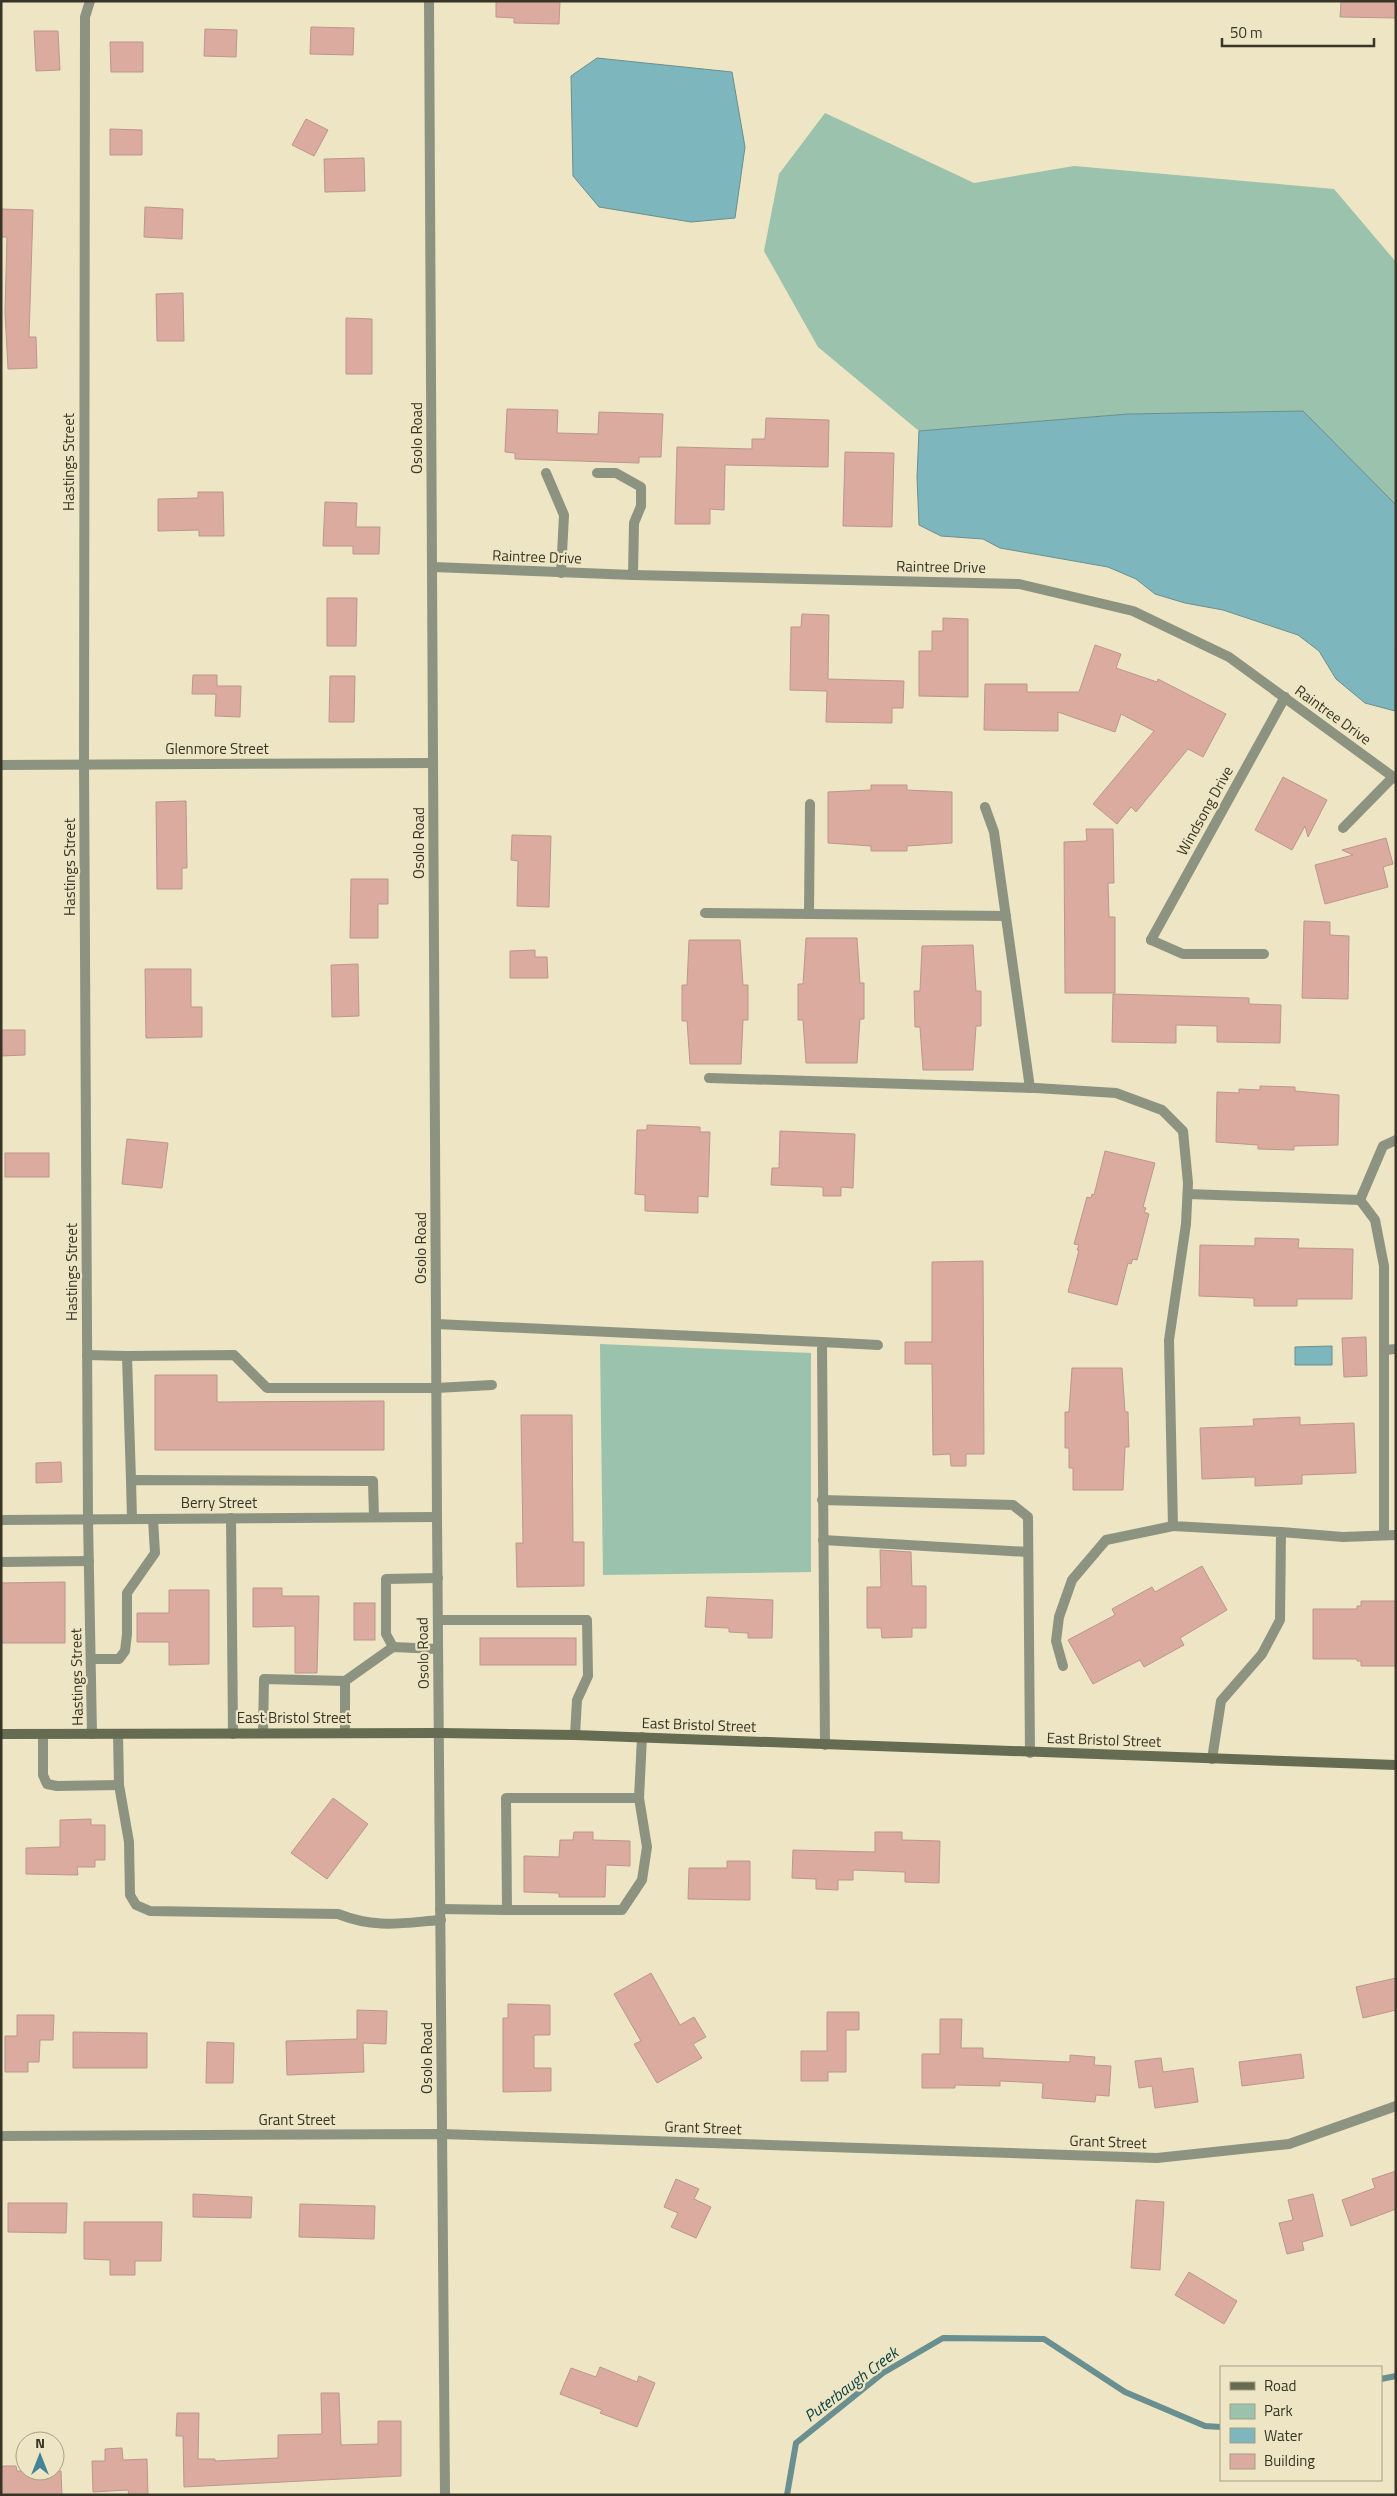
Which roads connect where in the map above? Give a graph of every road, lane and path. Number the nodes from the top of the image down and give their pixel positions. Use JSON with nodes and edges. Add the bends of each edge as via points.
{"nodes":[{"id":1,"x":90,"y":1,"type":"edge"},
{"id":2,"x":429,"y":1,"type":"edge"},
{"id":3,"x":546,"y":473,"type":"dead end"},
{"id":4,"x":597,"y":473,"type":"dead end"},
{"id":5,"x":433,"y":567,"type":"junction"},
{"id":6,"x":562,"y":573,"type":"junction"},
{"id":7,"x":633,"y":575,"type":"junction"},
{"id":8,"x":1285,"y":697,"type":"junction"},
{"id":9,"x":433,"y":763,"type":"junction"},
{"id":10,"x":84,"y":764,"type":"junction"},
{"id":11,"x":1,"y":765,"type":"edge"},
{"id":12,"x":1394,"y":778,"type":"edge"},
{"id":13,"x":810,"y":804,"type":"dead end"},
{"id":14,"x":985,"y":807,"type":"dead end"},
{"id":15,"x":1343,"y":828,"type":"dead end"},
{"id":16,"x":705,"y":914,"type":"dead end"},
{"id":17,"x":809,"y":914,"type":"junction"},
{"id":18,"x":1006,"y":916,"type":"junction"},
{"id":19,"x":1264,"y":954,"type":"dead end"},
{"id":20,"x":709,"y":1078,"type":"dead end"},
{"id":21,"x":1030,"y":1088,"type":"junction"},
{"id":22,"x":1396,"y":1140,"type":"edge"},
{"id":23,"x":1188,"y":1194,"type":"junction"},
{"id":24,"x":1360,"y":1200,"type":"junction"},
{"id":25,"x":436,"y":1324,"type":"junction"},
{"id":26,"x":822,"y":1342,"type":"junction"},
{"id":27,"x":878,"y":1345,"type":"dead end"},
{"id":28,"x":1396,"y":1349,"type":"edge"},
{"id":29,"x":1384,"y":1350,"type":"junction"},
{"id":30,"x":87,"y":1355,"type":"junction"},
{"id":31,"x":127,"y":1356,"type":"junction"},
{"id":32,"x":492,"y":1385,"type":"dead end"},
{"id":33,"x":436,"y":1388,"type":"junction"},
{"id":34,"x":131,"y":1480,"type":"junction"},
{"id":35,"x":822,"y":1500,"type":"junction"},
{"id":36,"x":374,"y":1517,"type":"junction"},
{"id":37,"x":437,"y":1517,"type":"junction"},
{"id":38,"x":231,"y":1518,"type":"junction"},
{"id":39,"x":88,"y":1519,"type":"junction"},
{"id":40,"x":132,"y":1519,"type":"junction"},
{"id":41,"x":153,"y":1519,"type":"junction"},
{"id":42,"x":1,"y":1520,"type":"edge"},
{"id":43,"x":1173,"y":1526,"type":"junction"},
{"id":44,"x":1281,"y":1532,"type":"junction"},
{"id":45,"x":1384,"y":1535,"type":"junction"},
{"id":46,"x":1396,"y":1535,"type":"edge"},
{"id":47,"x":823,"y":1540,"type":"junction"},
{"id":48,"x":1028,"y":1552,"type":"junction"},
{"id":49,"x":89,"y":1561,"type":"junction"},
{"id":50,"x":1,"y":1562,"type":"edge"},
{"id":51,"x":438,"y":1578,"type":"junction"},
{"id":52,"x":438,"y":1620,"type":"junction"},
{"id":53,"x":393,"y":1647,"type":"junction"},
{"id":54,"x":438,"y":1649,"type":"junction"},
{"id":55,"x":92,"y":1659,"type":"junction"},
{"id":56,"x":1063,"y":1666,"type":"dead end"},
{"id":57,"x":345,"y":1681,"type":"junction"},
{"id":58,"x":264,"y":1733,"type":"junction"},
{"id":59,"x":345,"y":1733,"type":"junction"},
{"id":60,"x":439,"y":1733,"type":"junction"},
{"id":61,"x":1,"y":1734,"type":"edge"},
{"id":62,"x":42,"y":1734,"type":"junction"},
{"id":63,"x":92,"y":1734,"type":"junction"},
{"id":64,"x":118,"y":1734,"type":"junction"},
{"id":65,"x":233,"y":1734,"type":"junction"},
{"id":66,"x":575,"y":1735,"type":"junction"},
{"id":67,"x":642,"y":1737,"type":"junction"},
{"id":68,"x":825,"y":1744,"type":"junction"},
{"id":69,"x":1030,"y":1753,"type":"junction"},
{"id":70,"x":1212,"y":1759,"type":"junction"},
{"id":71,"x":1396,"y":1765,"type":"edge"},
{"id":72,"x":118,"y":1785,"type":"junction"},
{"id":73,"x":639,"y":1798,"type":"junction"},
{"id":74,"x":507,"y":1910,"type":"junction"},
{"id":75,"x":440,"y":1914,"type":"junction"},
{"id":76,"x":1396,"y":2106,"type":"edge"},
{"id":77,"x":442,"y":2134,"type":"junction"},
{"id":78,"x":1,"y":2136,"type":"edge"},
{"id":79,"x":445,"y":2495,"type":"edge"}],
"edges":[{"from":1,"to":10,"type":"street","name":"Hastings Street","via":[[85,17]]},
{"from":2,"to":5,"type":"street","name":"Osolo Road"},
{"from":3,"to":6,"type":"street","via":[[564,515]]},
{"from":4,"to":7,"type":"street","via":[[616,473],[641,487],[641,506],[634,523]]},
{"from":5,"to":6,"type":"street","name":"Raintree Drive"},
{"from":5,"to":9,"type":"street","name":"Osolo Road"},
{"from":6,"to":7,"type":"street","name":"Raintree Drive"},
{"from":7,"to":8,"type":"street","name":"Raintree Drive","via":[[1019,584],[1133,611],[1229,657]]},
{"from":8,"to":12,"type":"street","name":"Raintree Drive"},
{"from":8,"to":19,"type":"street","name":"Windsong Drive","via":[[1151,940],[1184,954]]},
{"from":9,"to":10,"type":"street","name":"Glenmore Street"},
{"from":9,"to":25,"type":"street","name":"Osolo Road"},
{"from":10,"to":11,"type":"street","name":"Glenmore Street"},
{"from":10,"to":30,"type":"street","name":"Hastings Street"},
{"from":12,"to":15,"type":"street"},
{"from":13,"to":17,"type":"street"},
{"from":14,"to":18,"type":"street","via":[[994,832]]},
{"from":16,"to":17,"type":"street"},
{"from":17,"to":18,"type":"street"},
{"from":18,"to":21,"type":"street"},
{"from":20,"to":21,"type":"street"},
{"from":21,"to":23,"type":"street","via":[[1116,1093],[1162,1110],[1183,1131]]},
{"from":22,"to":24,"type":"street","via":[[1383,1146]]},
{"from":23,"to":24,"type":"street"},
{"from":23,"to":43,"type":"street","via":[[1169,1340]]},
{"from":24,"to":29,"type":"street","via":[[1375,1220],[1384,1266]]},
{"from":25,"to":26,"type":"street"},
{"from":25,"to":33,"type":"street","name":"Osolo Road"},
{"from":26,"to":27,"type":"street"},
{"from":26,"to":35,"type":"street"},
{"from":28,"to":29,"type":"street"},
{"from":29,"to":45,"type":"street"},
{"from":30,"to":31,"type":"street"},
{"from":30,"to":39,"type":"street","name":"Hastings Street"},
{"from":31,"to":33,"type":"street","via":[[234,1355],[267,1388]]},
{"from":31,"to":34,"type":"street"},
{"from":32,"to":33,"type":"street"},
{"from":33,"to":37,"type":"street","name":"Osolo Road"},
{"from":34,"to":36,"type":"street","via":[[373,1482]]},
{"from":34,"to":40,"type":"street"},
{"from":35,"to":47,"type":"street"},
{"from":35,"to":48,"type":"street","via":[[1013,1505],[1028,1517]]},
{"from":36,"to":37,"type":"street","name":"Berry Street"},
{"from":36,"to":38,"type":"street","name":"Berry Street"},
{"from":37,"to":51,"type":"street","name":"Osolo Road"},
{"from":38,"to":41,"type":"street","name":"Berry Street"},
{"from":38,"to":65,"type":"street"},
{"from":39,"to":40,"type":"street","name":"Berry Street"},
{"from":39,"to":42,"type":"street","name":"Berry Street"},
{"from":39,"to":49,"type":"street","name":"Hastings Street"},
{"from":40,"to":41,"type":"street","name":"Berry Street"},
{"from":41,"to":55,"type":"street","via":[[155,1553],[127,1593],[125,1650],[119,1659]]},
{"from":43,"to":44,"type":"street"},
{"from":43,"to":56,"type":"street","via":[[1106,1540],[1072,1580],[1059,1617],[1056,1641]]},
{"from":44,"to":45,"type":"street","via":[[1343,1537]]},
{"from":44,"to":70,"type":"street","via":[[1280,1620],[1262,1654],[1221,1701]]},
{"from":45,"to":46,"type":"street"},
{"from":47,"to":48,"type":"street"},
{"from":47,"to":68,"type":"street"},
{"from":48,"to":69,"type":"street"},
{"from":49,"to":50,"type":"street"},
{"from":49,"to":55,"type":"street","name":"Hastings Street"},
{"from":51,"to":52,"type":"street","name":"Osolo Road"},
{"from":51,"to":53,"type":"street","via":[[386,1579],[386,1634]]},
{"from":52,"to":54,"type":"street","name":"Osolo Road"},
{"from":52,"to":66,"type":"street","via":[[587,1620],[588,1676],[577,1700]]},
{"from":53,"to":54,"type":"street"},
{"from":53,"to":57,"type":"street"},
{"from":54,"to":60,"type":"street","name":"Osolo Road"},
{"from":55,"to":63,"type":"street","name":"Hastings Street"},
{"from":57,"to":58,"type":"street","via":[[264,1679]]},
{"from":57,"to":59,"type":"street"},
{"from":58,"to":59,"type":"main road","name":"East Bristol Street"},
{"from":58,"to":65,"type":"main road","name":"East Bristol Street"},
{"from":59,"to":60,"type":"main road","name":"East Bristol Street"},
{"from":60,"to":66,"type":"main road","name":"East Bristol Street"},
{"from":60,"to":75,"type":"street","name":"Osolo Road"},
{"from":61,"to":62,"type":"main road","name":"East Bristol Street"},
{"from":62,"to":63,"type":"main road","name":"East Bristol Street"},
{"from":62,"to":72,"type":"street","via":[[43,1775],[47,1784]]},
{"from":63,"to":64,"type":"main road","name":"East Bristol Street"},
{"from":64,"to":65,"type":"main road","name":"East Bristol Street"},
{"from":64,"to":72,"type":"street"},
{"from":66,"to":67,"type":"main road","name":"East Bristol Street"},
{"from":67,"to":68,"type":"main road","name":"East Bristol Street"},
{"from":67,"to":73,"type":"street"},
{"from":68,"to":69,"type":"main road","name":"East Bristol Street"},
{"from":69,"to":70,"type":"main road","name":"East Bristol Street"},
{"from":70,"to":71,"type":"main road","name":"East Bristol Street"},
{"from":72,"to":75,"type":"street","via":[[129,1842],[130,1895],[136,1905],[150,1910],[338,1914],[360,1922],[383,1925]]},
{"from":73,"to":74,"type":"street","via":[[647,1847],[642,1880],[622,1910]]},
{"from":73,"to":74,"type":"street","via":[[506,1798]]},
{"from":74,"to":75,"type":"street"},
{"from":75,"to":77,"type":"street","name":"Osolo Road"},
{"from":76,"to":77,"type":"street","name":"Grant Street","via":[[1289,2144],[1157,2158]]},
{"from":77,"to":78,"type":"street","name":"Grant Street"},
{"from":77,"to":79,"type":"street","name":"Osolo Road"}]}
